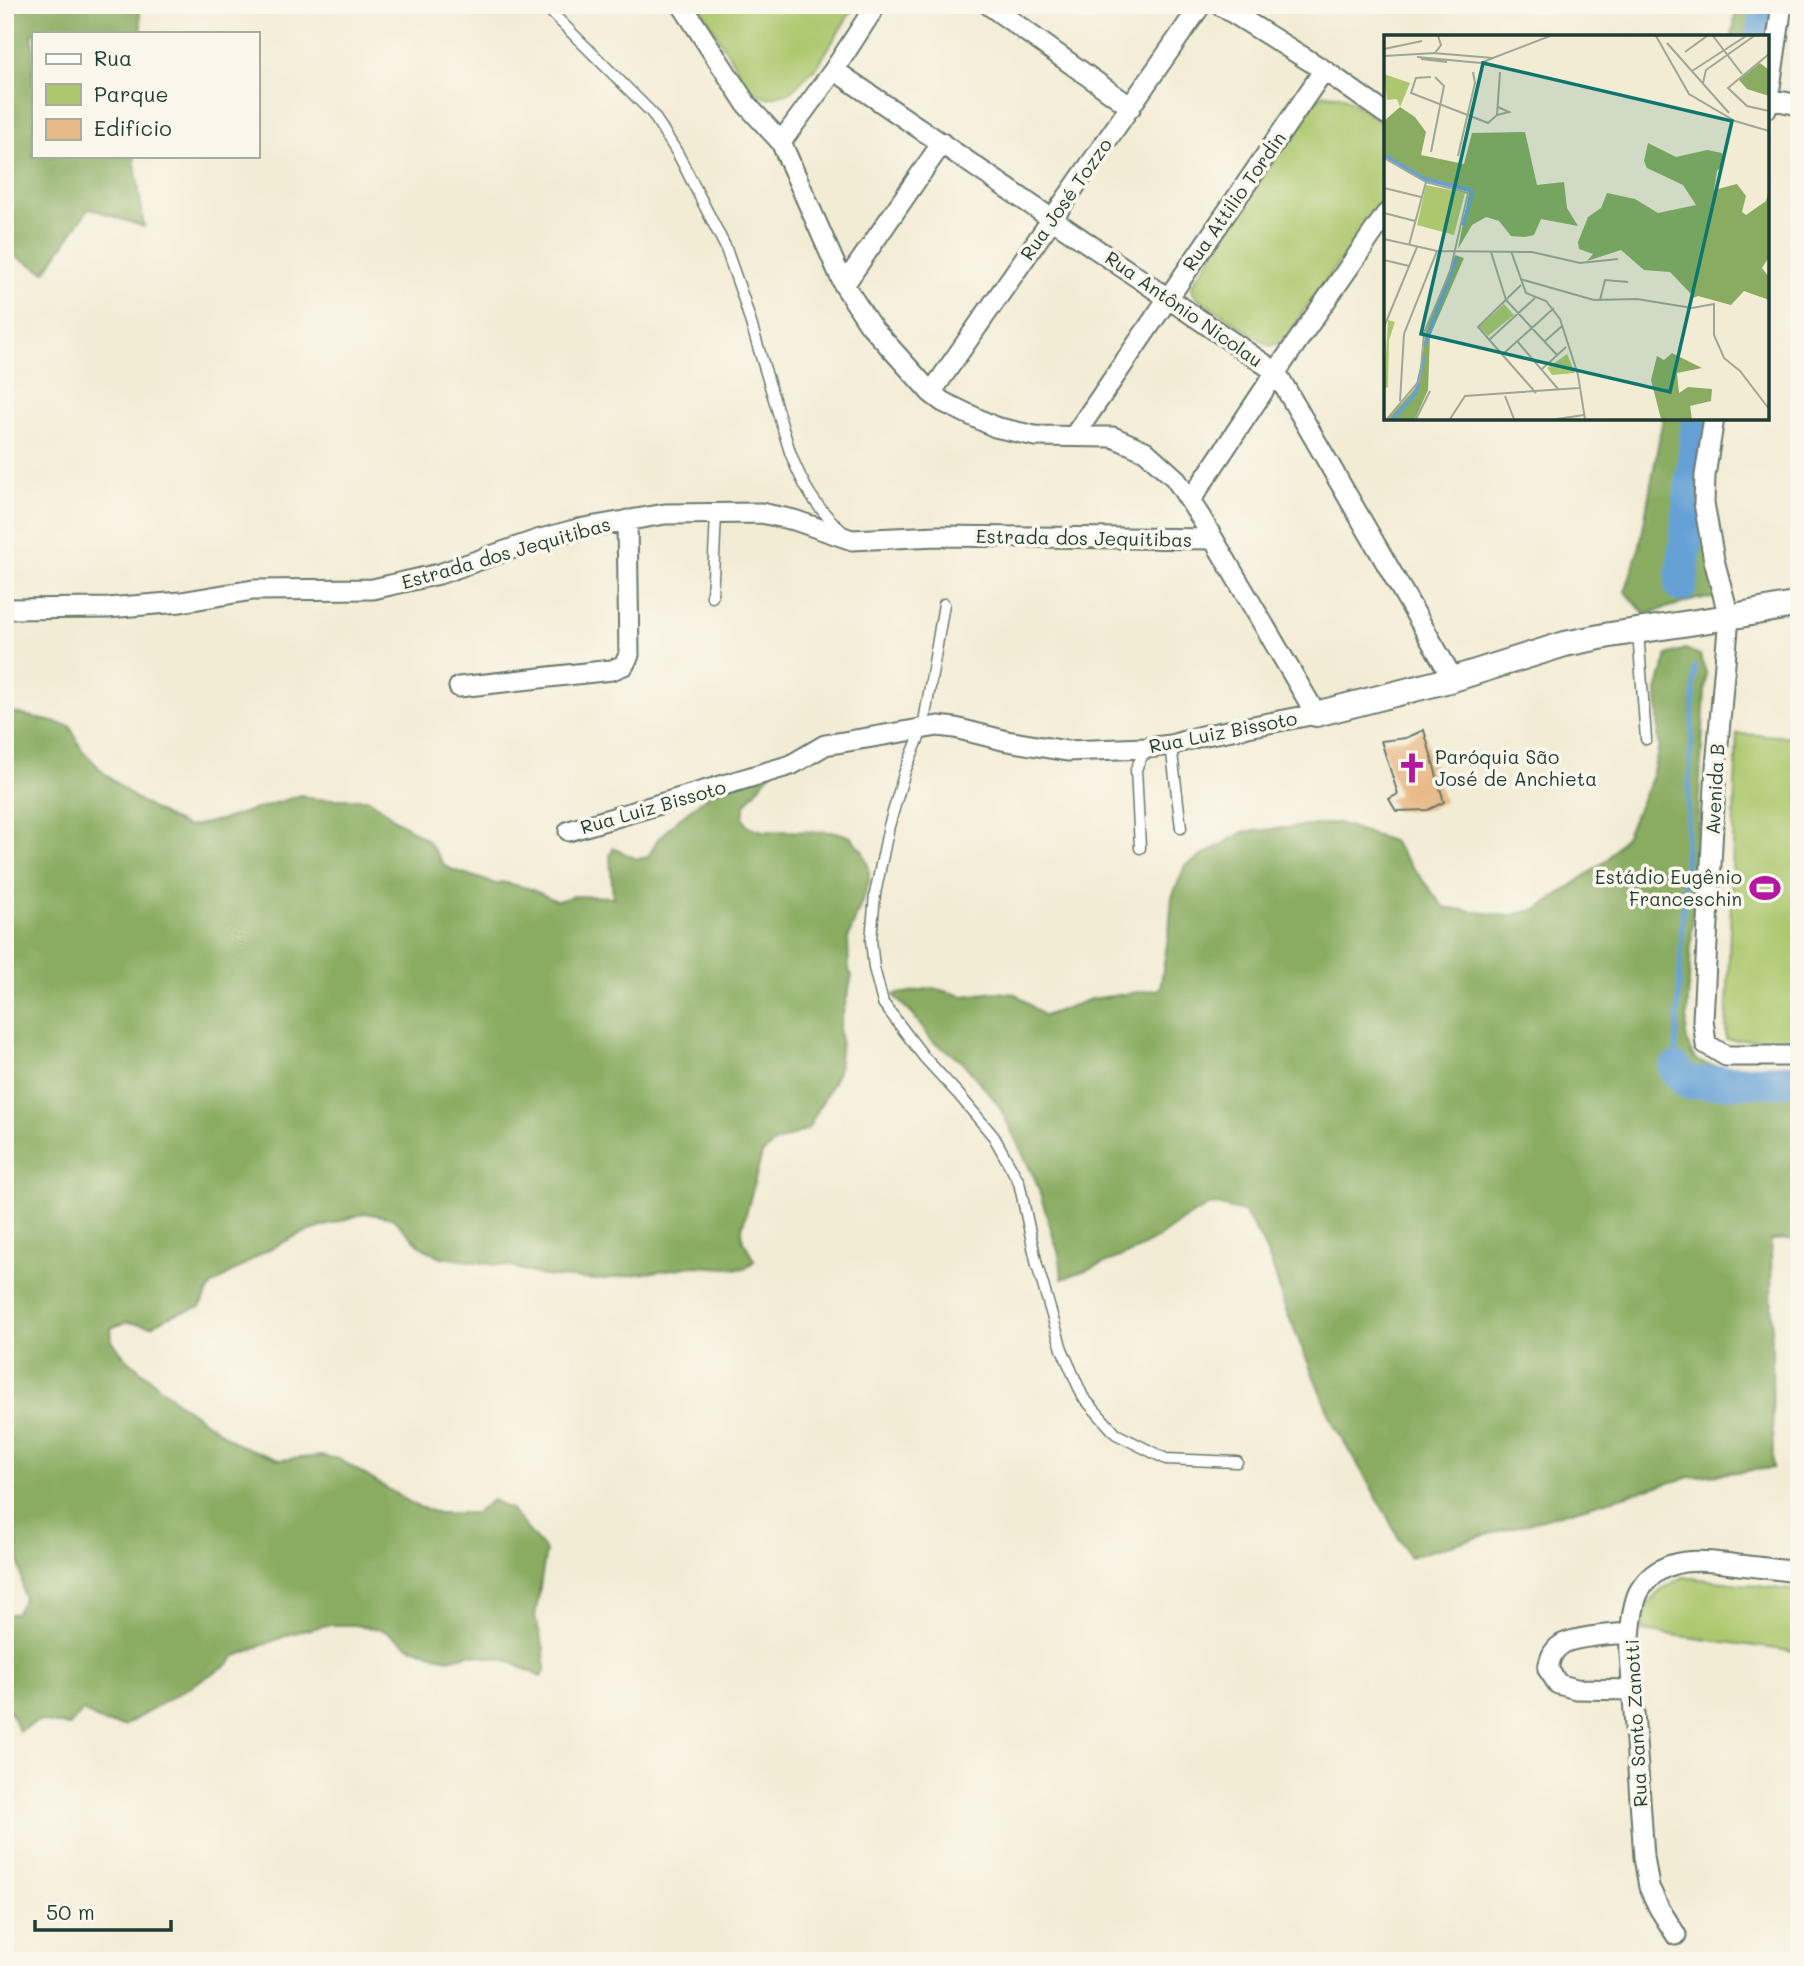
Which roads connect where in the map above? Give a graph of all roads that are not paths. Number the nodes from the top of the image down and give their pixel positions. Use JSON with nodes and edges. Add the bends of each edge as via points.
{"nodes":[{"id":1,"x":544,"y":5,"type":"edge"},
{"id":2,"x":682,"y":5,"type":"edge"},
{"id":3,"x":876,"y":5,"type":"edge"},
{"id":4,"x":989,"y":5,"type":"edge"},
{"id":5,"x":1201,"y":5,"type":"edge"},
{"id":6,"x":1220,"y":5,"type":"edge"},
{"id":7,"x":1782,"y":5,"type":"edge"},
{"id":8,"x":834,"y":70,"type":"junction"},
{"id":9,"x":1324,"y":70,"type":"junction"},
{"id":10,"x":1769,"y":96,"type":"edge"},
{"id":11,"x":1769,"y":103,"type":"edge"},
{"id":12,"x":1799,"y":105,"type":"edge"},
{"id":13,"x":1131,"y":107,"type":"junction"},
{"id":14,"x":1384,"y":113,"type":"edge"},
{"id":15,"x":781,"y":142,"type":"junction"},
{"id":16,"x":942,"y":143,"type":"junction"},
{"id":17,"x":1384,"y":217,"type":"edge"},
{"id":18,"x":1053,"y":218,"type":"junction"},
{"id":19,"x":844,"y":285,"type":"junction"},
{"id":20,"x":1168,"y":297,"type":"junction"},
{"id":21,"x":1276,"y":372,"type":"junction"},
{"id":22,"x":931,"y":393,"type":"junction"},
{"id":23,"x":1714,"y":420,"type":"edge"},
{"id":24,"x":1074,"y":436,"type":"junction"},
{"id":25,"x":1190,"y":501,"type":"junction"},
{"id":26,"x":716,"y":514,"type":"junction"},
{"id":27,"x":627,"y":520,"type":"junction"},
{"id":28,"x":1213,"y":539,"type":"junction"},
{"id":29,"x":852,"y":540,"type":"junction"},
{"id":30,"x":712,"y":597,"type":"dead end"},
{"id":31,"x":944,"y":604,"type":"dead end"},
{"id":32,"x":1799,"y":604,"type":"edge"},
{"id":33,"x":5,"y":608,"type":"edge"},
{"id":34,"x":1729,"y":617,"type":"junction"},
{"id":35,"x":1638,"y":632,"type":"junction"},
{"id":36,"x":1453,"y":679,"type":"junction"},
{"id":37,"x":459,"y":687,"type":"dead end"},
{"id":38,"x":1315,"y":714,"type":"junction"},
{"id":39,"x":923,"y":729,"type":"junction"},
{"id":40,"x":1646,"y":738,"type":"dead end"},
{"id":41,"x":1171,"y":745,"type":"junction"},
{"id":42,"x":1146,"y":748,"type":"junction"},
{"id":43,"x":1181,"y":828,"type":"dead end"},
{"id":44,"x":569,"y":831,"type":"dead end"},
{"id":45,"x":1140,"y":848,"type":"dead end"},
{"id":46,"x":1799,"y":1056,"type":"edge"},
{"id":47,"x":1237,"y":1462,"type":"dead end"},
{"id":48,"x":1799,"y":1573,"type":"edge"},
{"id":49,"x":1629,"y":1633,"type":"junction"},
{"id":50,"x":1632,"y":1690,"type":"junction"},
{"id":51,"x":1676,"y":1935,"type":"dead end"}],
"edges":[{"from":1,"to":29,"type":"lane","via":[[652,113],[678,154],[734,271],[799,475],[817,506]]},
{"from":2,"to":15,"type":"street","via":[[747,105]]},
{"from":3,"to":8,"type":"street"},
{"from":4,"to":13,"type":"street"},
{"from":5,"to":13,"type":"street","name":"Rua José Tozzo"},
{"from":6,"to":9,"type":"street"},
{"from":7,"to":10,"type":"street"},
{"from":8,"to":15,"type":"street"},
{"from":8,"to":16,"type":"street","name":"Rua Antônio Nicolau"},
{"from":9,"to":14,"type":"street"},
{"from":9,"to":20,"type":"street","name":"Rua Attilio Tordin"},
{"from":11,"to":12,"type":"street"},
{"from":13,"to":18,"type":"street","name":"Rua José Tozzo"},
{"from":15,"to":19,"type":"street"},
{"from":16,"to":18,"type":"street","name":"Rua Antônio Nicolau"},
{"from":16,"to":19,"type":"street"},
{"from":17,"to":21,"type":"street"},
{"from":18,"to":20,"type":"street","name":"Rua Antônio Nicolau"},
{"from":18,"to":22,"type":"street","name":"Rua José Tozzo"},
{"from":19,"to":22,"type":"street","via":[[870,325]]},
{"from":20,"to":21,"type":"street","name":"Rua Antônio Nicolau"},
{"from":20,"to":24,"type":"street","name":"Rua Attilio Tordin"},
{"from":21,"to":25,"type":"street"},
{"from":21,"to":36,"type":"street","name":"Rua Antônio Nicolau"},
{"from":22,"to":24,"type":"street","via":[[995,427],[1035,436]]},
{"from":23,"to":34,"type":"street","name":"Avenida B","via":[[1704,503]]},
{"from":24,"to":25,"type":"street","via":[[1113,436],[1145,451],[1175,478]]},
{"from":25,"to":28,"type":"street"},
{"from":26,"to":27,"type":"street","name":"Estrada dos Jequitibas"},
{"from":26,"to":29,"type":"street","name":"Estrada dos Jequitibas","via":[[761,513]]},
{"from":26,"to":30,"type":"lane"},
{"from":27,"to":33,"type":"street","name":"Estrada dos Jequitibas","via":[[578,528],[439,574],[373,589],[253,590],[107,608]]},
{"from":27,"to":37,"type":"street","via":[[629,655],[624,666]]},
{"from":28,"to":29,"type":"street","name":"Estrada dos Jequitibas","via":[[937,536]]},
{"from":28,"to":38,"type":"street"},
{"from":31,"to":39,"type":"lane"},
{"from":32,"to":34,"type":"street","name":"Rua Luiz Bissoto"},
{"from":34,"to":35,"type":"street","name":"Rua Luiz Bissoto"},
{"from":34,"to":46,"type":"street","name":"Avenida B","via":[[1716,767],[1703,1020],[1706,1044],[1726,1056]]},
{"from":35,"to":36,"type":"street","name":"Rua Luiz Bissoto","via":[[1565,644]]},
{"from":35,"to":40,"type":"lane"},
{"from":36,"to":38,"type":"street","name":"Rua Luiz Bissoto"},
{"from":38,"to":41,"type":"street","name":"Rua Luiz Bissoto"},
{"from":39,"to":42,"type":"street","name":"Rua Luiz Bissoto","via":[[955,728],[1067,751]]},
{"from":39,"to":44,"type":"street","name":"Rua Luiz Bissoto","via":[[825,745],[791,765]]},
{"from":39,"to":47,"type":"lane","via":[[905,771],[875,894],[871,940],[883,1003],[994,1137],[1019,1182],[1062,1349],[1083,1397],[1116,1434],[1166,1459]]},
{"from":41,"to":42,"type":"street","name":"Rua Luiz Bissoto"},
{"from":41,"to":43,"type":"lane"},
{"from":42,"to":45,"type":"lane","via":[[1136,769]]},
{"from":48,"to":49,"type":"street","name":"Rua Santo Zanotti","via":[[1698,1560],[1678,1563],[1658,1571],[1639,1591]]},
{"from":49,"to":50,"type":"street","name":"Rua Santo Zanotti"},
{"from":49,"to":50,"type":"street","via":[[1563,1643],[1550,1657],[1548,1669],[1558,1684],[1576,1689]]},
{"from":50,"to":51,"type":"street","name":"Rua Santo Zanotti","via":[[1649,1887]]}]}
